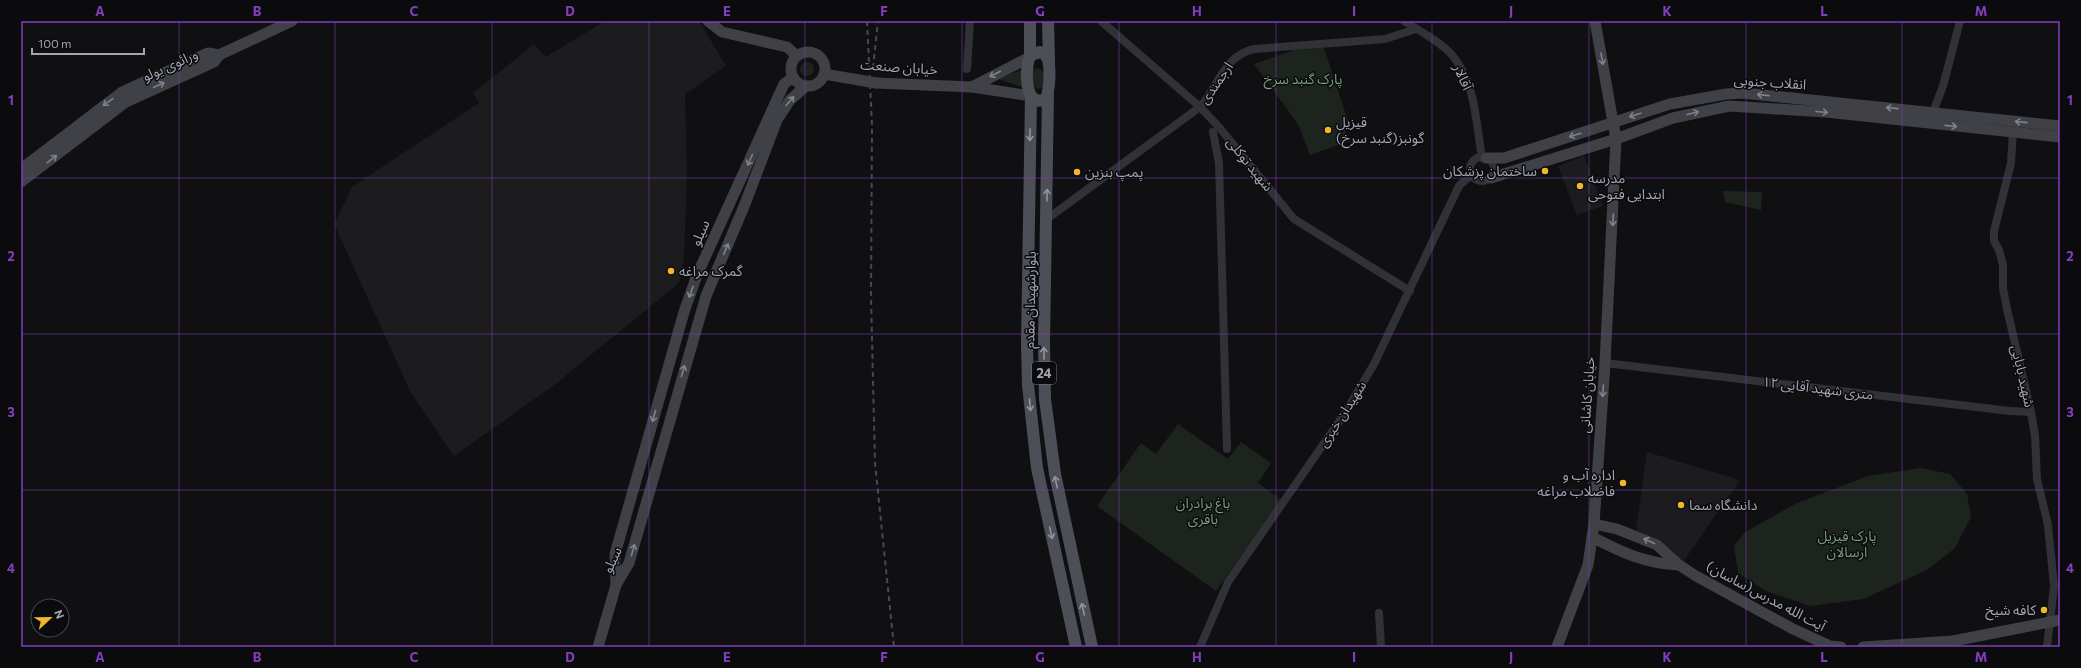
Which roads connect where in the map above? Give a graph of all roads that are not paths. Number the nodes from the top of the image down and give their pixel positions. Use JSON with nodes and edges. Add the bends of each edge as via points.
{"nodes":[{"id":1,"x":292,"y":21,"type":"edge"},
{"id":2,"x":708,"y":21,"type":"edge"},
{"id":3,"x":970,"y":21,"type":"edge"},
{"id":4,"x":1030,"y":21,"type":"edge"},
{"id":5,"x":1048,"y":21,"type":"edge"},
{"id":6,"x":1101,"y":21,"type":"edge"},
{"id":7,"x":1404,"y":21,"type":"edge"},
{"id":8,"x":1595,"y":21,"type":"edge"},
{"id":9,"x":1960,"y":21,"type":"edge"},
{"id":10,"x":1416,"y":29,"type":"junction"},
{"id":11,"x":219,"y":55,"type":"junction"},
{"id":12,"x":797,"y":56,"type":"junction"},
{"id":13,"x":1030,"y":57,"type":"junction"},
{"id":14,"x":1049,"y":61,"type":"junction"},
{"id":15,"x":967,"y":68,"type":"dead end"},
{"id":16,"x":824,"y":74,"type":"junction"},
{"id":17,"x":793,"y":77,"type":"junction"},
{"id":18,"x":806,"y":86,"type":"junction"},
{"id":19,"x":972,"y":86,"type":"junction"},
{"id":20,"x":1048,"y":93,"type":"junction"},
{"id":21,"x":1031,"y":96,"type":"junction"},
{"id":22,"x":1670,"y":104,"type":"junction"},
{"id":23,"x":1200,"y":107,"type":"junction"},
{"id":24,"x":1845,"y":109,"type":"junction"},
{"id":25,"x":1933,"y":112,"type":"junction"},
{"id":26,"x":1673,"y":118,"type":"junction"},
{"id":27,"x":1612,"y":123,"type":"junction"},
{"id":28,"x":2060,"y":126,"type":"edge"},
{"id":29,"x":2013,"y":131,"type":"junction"},
{"id":30,"x":1213,"y":132,"type":"dead end"},
{"id":31,"x":2060,"y":137,"type":"edge"},
{"id":32,"x":1616,"y":139,"type":"junction"},
{"id":33,"x":762,"y":145,"type":"junction"},
{"id":34,"x":1484,"y":158,"type":"junction"},
{"id":35,"x":21,"y":170,"type":"edge"},
{"id":36,"x":1472,"y":174,"type":"junction"},
{"id":37,"x":1491,"y":178,"type":"junction"},
{"id":38,"x":21,"y":182,"type":"edge"},
{"id":39,"x":1046,"y":216,"type":"junction"},
{"id":40,"x":697,"y":275,"type":"junction"},
{"id":41,"x":710,"y":284,"type":"junction"},
{"id":42,"x":1410,"y":291,"type":"junction"},
{"id":43,"x":1605,"y":363,"type":"junction"},
{"id":44,"x":2031,"y":412,"type":"junction"},
{"id":45,"x":1227,"y":449,"type":"dead end"},
{"id":46,"x":1594,"y":524,"type":"junction"},
{"id":47,"x":1592,"y":536,"type":"junction"},
{"id":48,"x":1679,"y":565,"type":"junction"},
{"id":49,"x":616,"y":585,"type":"junction"},
{"id":50,"x":1379,"y":612,"type":"dead end"},
{"id":51,"x":2055,"y":621,"type":"edge"},
{"id":52,"x":598,"y":647,"type":"edge"},
{"id":53,"x":1076,"y":647,"type":"edge"},
{"id":54,"x":1092,"y":647,"type":"edge"},
{"id":55,"x":1200,"y":647,"type":"edge"},
{"id":56,"x":1381,"y":647,"type":"edge"},
{"id":57,"x":1558,"y":647,"type":"edge"},
{"id":58,"x":1841,"y":647,"type":"edge"},
{"id":59,"x":1863,"y":647,"type":"edge"},
{"id":60,"x":2047,"y":647,"type":"edge"}],
"edges":[{"from":1,"to":11,"type":"street"},
{"from":2,"to":12,"type":"street","via":[[722,32],[787,47]]},
{"from":3,"to":15,"type":"street"},
{"from":4,"to":13,"type":"main road","number":"24"},
{"from":5,"to":14,"type":"main road","number":"24"},
{"from":6,"to":23,"type":"street","name":"شهید توکلی"},
{"from":7,"to":10,"type":"street","name":"آقالار"},
{"from":8,"to":27,"type":"street","one_way":true},
{"from":9,"to":25,"type":"street","via":[[1943,86]]},
{"from":10,"to":23,"type":"street","name":"ارجمندی","via":[[1385,39],[1243,52],[1232,59]]},
{"from":10,"to":34,"type":"street","name":"آقالار","via":[[1447,50],[1461,69],[1474,104]]},
{"from":11,"to":35,"type":"street","name":"ورائوی یولو","one_way":true,"via":[[208,52],[122,92]]},
{"from":38,"to":11,"type":"street","name":"ورائوی یولو","one_way":true,"via":[[126,102],[214,62]]},
{"from":12,"to":16,"type":"street","via":[[806,52],[818,55],[824,64]]},
{"from":12,"to":17,"type":"street","via":[[791,67]]},
{"from":13,"to":14,"type":"main road","via":[[1033,53],[1040,52],[1046,55]]},
{"from":13,"to":19,"type":"street","name":"خیابان صنعت","one_way":true},
{"from":13,"to":21,"type":"main road","number":"24","via":[[1028,89]]},
{"from":14,"to":20,"type":"main road","number":"24"},
{"from":16,"to":18,"type":"street","via":[[816,84]]},
{"from":16,"to":19,"type":"street","name":"خیابان صنعت","bridge":true,"via":[[876,83]]},
{"from":17,"to":18,"type":"street","via":[[796,82]]},
{"from":17,"to":33,"type":"street","name":"سیلو","via":[[784,84]]},
{"from":33,"to":18,"type":"street","name":"سیلو","one_way":true,"via":[[790,100]]},
{"from":19,"to":21,"type":"street","name":"خیابان صنعت"},
{"from":20,"to":21,"type":"main road","via":[[1042,100],[1036,100]]},
{"from":39,"to":20,"type":"main road","name":"بلوارشهیدان مقدم","number":"24","one_way":true},
{"from":21,"to":53,"type":"main road","name":"بلوارشهیدان مقدم","number":"24","one_way":true,"via":[[1026,344],[1028,385],[1040,486]]},
{"from":24,"to":22,"type":"street","name":"انقلاب جنوبی","one_way":true,"via":[[1743,93]]},
{"from":22,"to":26,"type":"street","via":[[1667,111]]},
{"from":22,"to":27,"type":"street","name":"انقلاب جنوبی","one_way":true},
{"from":23,"to":39,"type":"street","name":"ارجمندی","via":[[1051,216]]},
{"from":23,"to":42,"type":"street","name":"شهید توکلی","via":[[1294,219]]},
{"from":25,"to":24,"type":"street","name":"انقلاب جنوبی","one_way":true},
{"from":26,"to":24,"type":"street","name":"انقلاب جنوبی","one_way":true,"via":[[1729,106]]},
{"from":24,"to":29,"type":"street","name":"انقلاب جنوبی","one_way":true},
{"from":28,"to":25,"type":"street","name":"انقلاب جنوبی","one_way":true},
{"from":26,"to":32,"type":"street","name":"انقلاب جنوبی"},
{"from":27,"to":32,"type":"street","name":"خیابان کاشانی"},
{"from":27,"to":34,"type":"street","name":"انقلاب جنوبی","one_way":true,"via":[[1504,158]]},
{"from":29,"to":31,"type":"street","name":"انقلاب جنوبی"},
{"from":29,"to":44,"type":"street","name":"شهید بابایی","via":[[2011,163],[1994,231],[1994,241],[2003,265],[2003,288]]},
{"from":30,"to":45,"type":"street","via":[[1219,163]]},
{"from":32,"to":37,"type":"street","name":"انقلاب جنوبی"},
{"from":32,"to":43,"type":"street","name":"خیابان کاشانی","one_way":true},
{"from":33,"to":40,"type":"street","name":"سیلو","one_way":true},
{"from":41,"to":33,"type":"street","name":"سیلو","one_way":true,"via":[[745,204]]},
{"from":34,"to":36,"type":"street","via":[[1473,163]]},
{"from":34,"to":37,"type":"street","via":[[1494,167]]},
{"from":36,"to":37,"type":"street","via":[[1480,181]]},
{"from":36,"to":42,"type":"street","name":"شهیدان خیری","via":[[1459,186]]},
{"from":54,"to":39,"type":"main road","name":"بلوارشهیدان مقدم","number":"24","one_way":true,"via":[[1055,474],[1045,399]]},
{"from":40,"to":41,"type":"street"},
{"from":40,"to":49,"type":"street","name":"سیلو","one_way":true,"via":[[684,312],[615,554]]},
{"from":49,"to":41,"type":"street","name":"سیلو","one_way":true,"via":[[630,563],[697,320]]},
{"from":42,"to":55,"type":"street","name":"شهیدان خیری","via":[[1374,364],[1347,410],[1228,582]]},
{"from":43,"to":44,"type":"street","name":"۱۲ متری شهید آقایی","via":[[2010,412]]},
{"from":43,"to":46,"type":"street","name":"خیابان کاشانی","one_way":true},
{"from":44,"to":51,"type":"street","name":"شهید بابایی","via":[[2037,479],[2048,525],[2053,565]]},
{"from":46,"to":47,"type":"street","name":"خیابان کاشانی"},
{"from":48,"to":46,"type":"street","name":"آیت الله مدرس(ساسان)","one_way":true,"via":[[1657,545],[1617,528]]},
{"from":47,"to":48,"type":"street","name":"آیت الله مدرس(ساسان)","via":[[1621,552],[1652,563]]},
{"from":47,"to":57,"type":"street","name":"خیابان کاشانی","via":[[1588,565]]},
{"from":48,"to":58,"type":"street","name":"آیت الله مدرس(ساسان)","via":[[1793,629],[1830,646]]},
{"from":49,"to":52,"type":"street"},
{"from":50,"to":56,"type":"street"},
{"from":51,"to":59,"type":"street","via":[[1953,641]]},
{"from":51,"to":60,"type":"street","name":"شهید بابایی"}]}
